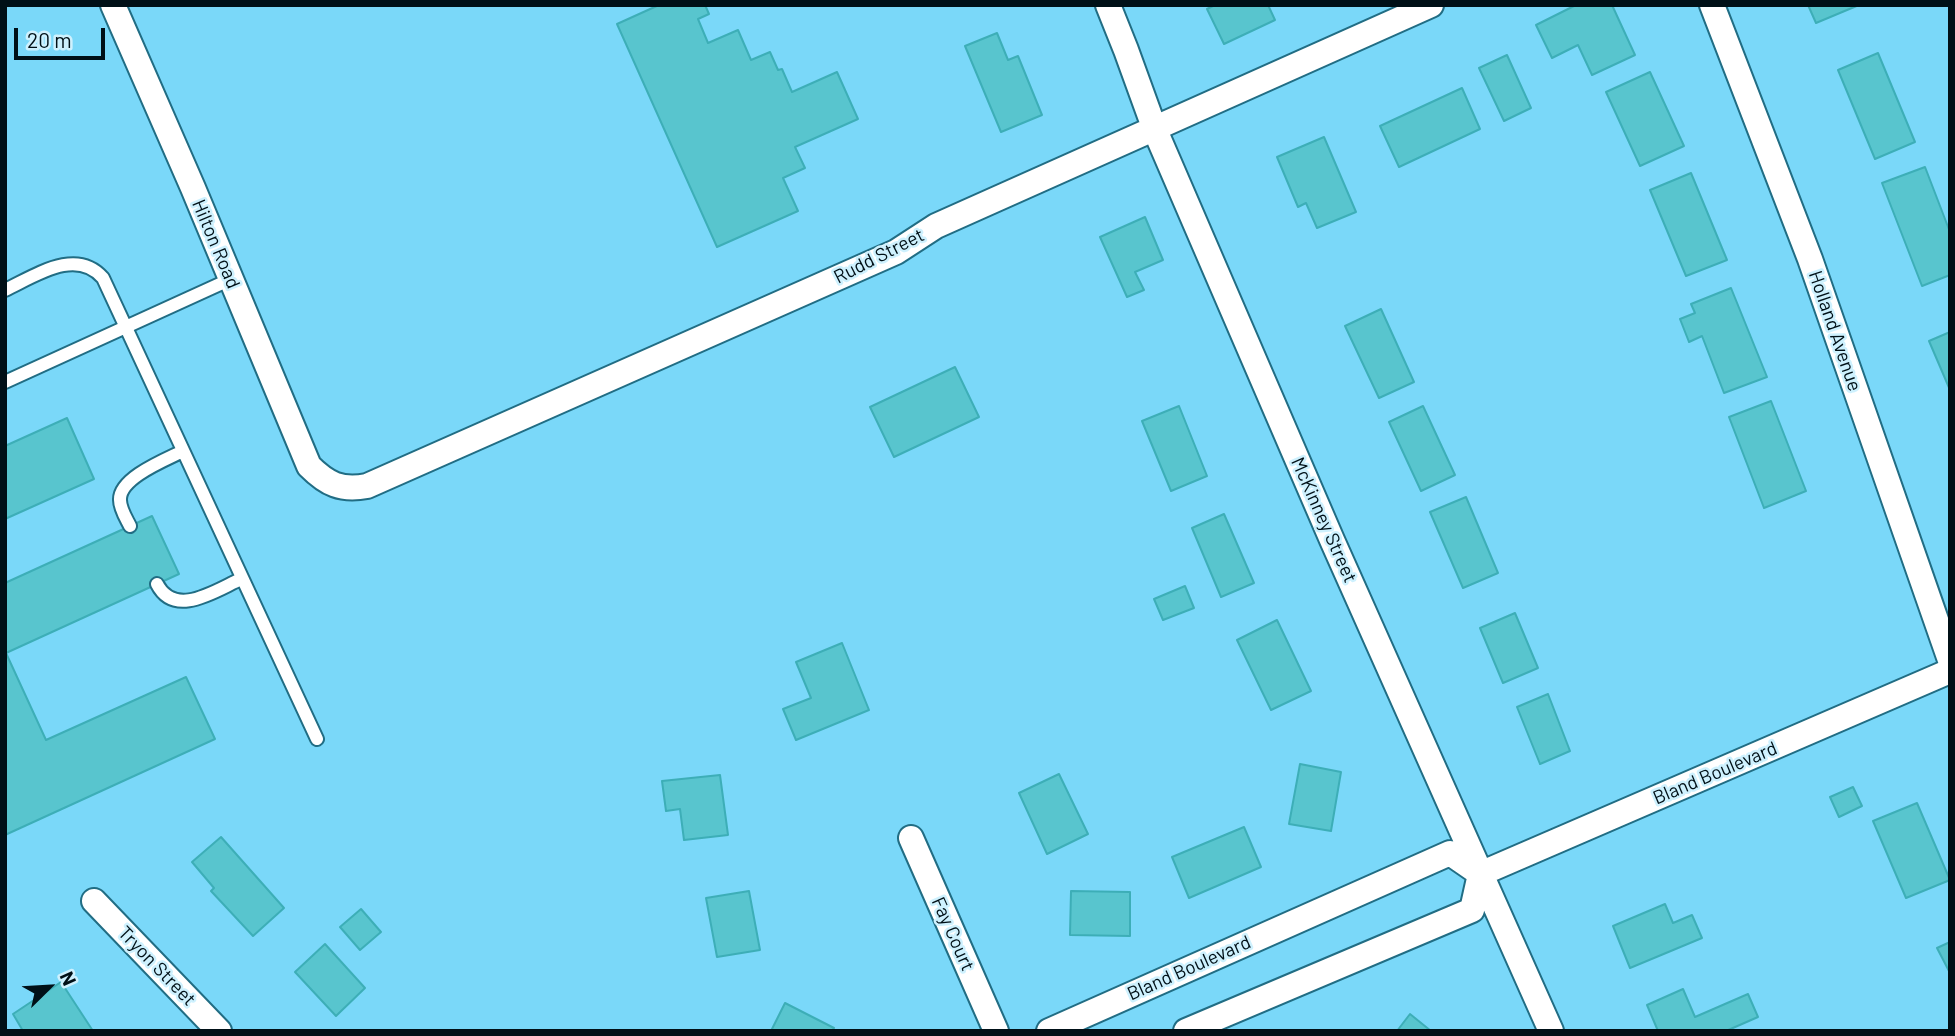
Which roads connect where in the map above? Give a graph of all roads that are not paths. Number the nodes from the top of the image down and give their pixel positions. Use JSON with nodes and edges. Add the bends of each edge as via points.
{"nodes":[{"id":1,"x":113,"y":5,"type":"edge"},
{"id":2,"x":1108,"y":5,"type":"edge"},
{"id":3,"x":1432,"y":5,"type":"edge"},
{"id":4,"x":1712,"y":5,"type":"edge"},
{"id":5,"x":1155,"y":130,"type":"junction"},
{"id":6,"x":231,"y":279,"type":"junction"},
{"id":7,"x":5,"y":290,"type":"edge"},
{"id":8,"x":124,"y":326,"type":"junction"},
{"id":9,"x":5,"y":382,"type":"edge"},
{"id":10,"x":183,"y":451,"type":"junction"},
{"id":11,"x":323,"y":480,"type":"joint"},
{"id":12,"x":130,"y":526,"type":"dead end"},
{"id":13,"x":241,"y":579,"type":"junction"},
{"id":14,"x":157,"y":584,"type":"dead end"},
{"id":15,"x":1950,"y":660,"type":"edge"},
{"id":16,"x":1950,"y":671,"type":"edge"},
{"id":17,"x":317,"y":739,"type":"dead end"},
{"id":18,"x":911,"y":838,"type":"dead end"},
{"id":19,"x":1480,"y":874,"type":"junction"},
{"id":20,"x":94,"y":901,"type":"dead end"},
{"id":21,"x":219,"y":1031,"type":"edge"},
{"id":22,"x":996,"y":1031,"type":"edge"},
{"id":23,"x":1049,"y":1031,"type":"edge"},
{"id":24,"x":1186,"y":1031,"type":"edge"},
{"id":25,"x":1551,"y":1031,"type":"edge"}],
"edges":[{"from":1,"to":6,"type":"street","name":"Hilton Road"},
{"from":2,"to":5,"type":"street","name":"McKinney Street"},
{"from":3,"to":5,"type":"street","name":"Rudd Street"},
{"from":4,"to":15,"type":"street","name":"Holland Avenue","via":[[1810,259]]},
{"from":5,"to":11,"type":"street","name":"Rudd Street","via":[[936,226],[896,252],[366,486],[338,488]]},
{"from":5,"to":19,"type":"street","name":"McKinney Street"},
{"from":6,"to":8,"type":"lane"},
{"from":6,"to":11,"type":"street","name":"Hilton Road","via":[[309,466]]},
{"from":7,"to":8,"type":"lane","via":[[76,262],[103,278]]},
{"from":8,"to":9,"type":"lane"},
{"from":8,"to":10,"type":"lane"},
{"from":10,"to":12,"type":"lane","via":[[122,489],[120,500]]},
{"from":10,"to":13,"type":"lane"},
{"from":13,"to":14,"type":"lane","via":[[178,602]]},
{"from":13,"to":17,"type":"lane"},
{"from":16,"to":19,"type":"street","name":"Bland Boulevard"},
{"from":18,"to":22,"type":"street","name":"Fay Court"},
{"from":19,"to":23,"type":"street","name":"Bland Boulevard","via":[[1450,853]]},
{"from":19,"to":24,"type":"street","via":[[1472,910]]},
{"from":19,"to":25,"type":"street","name":"McKinney Street"},
{"from":20,"to":21,"type":"street","name":"Tryon Street"}]}
